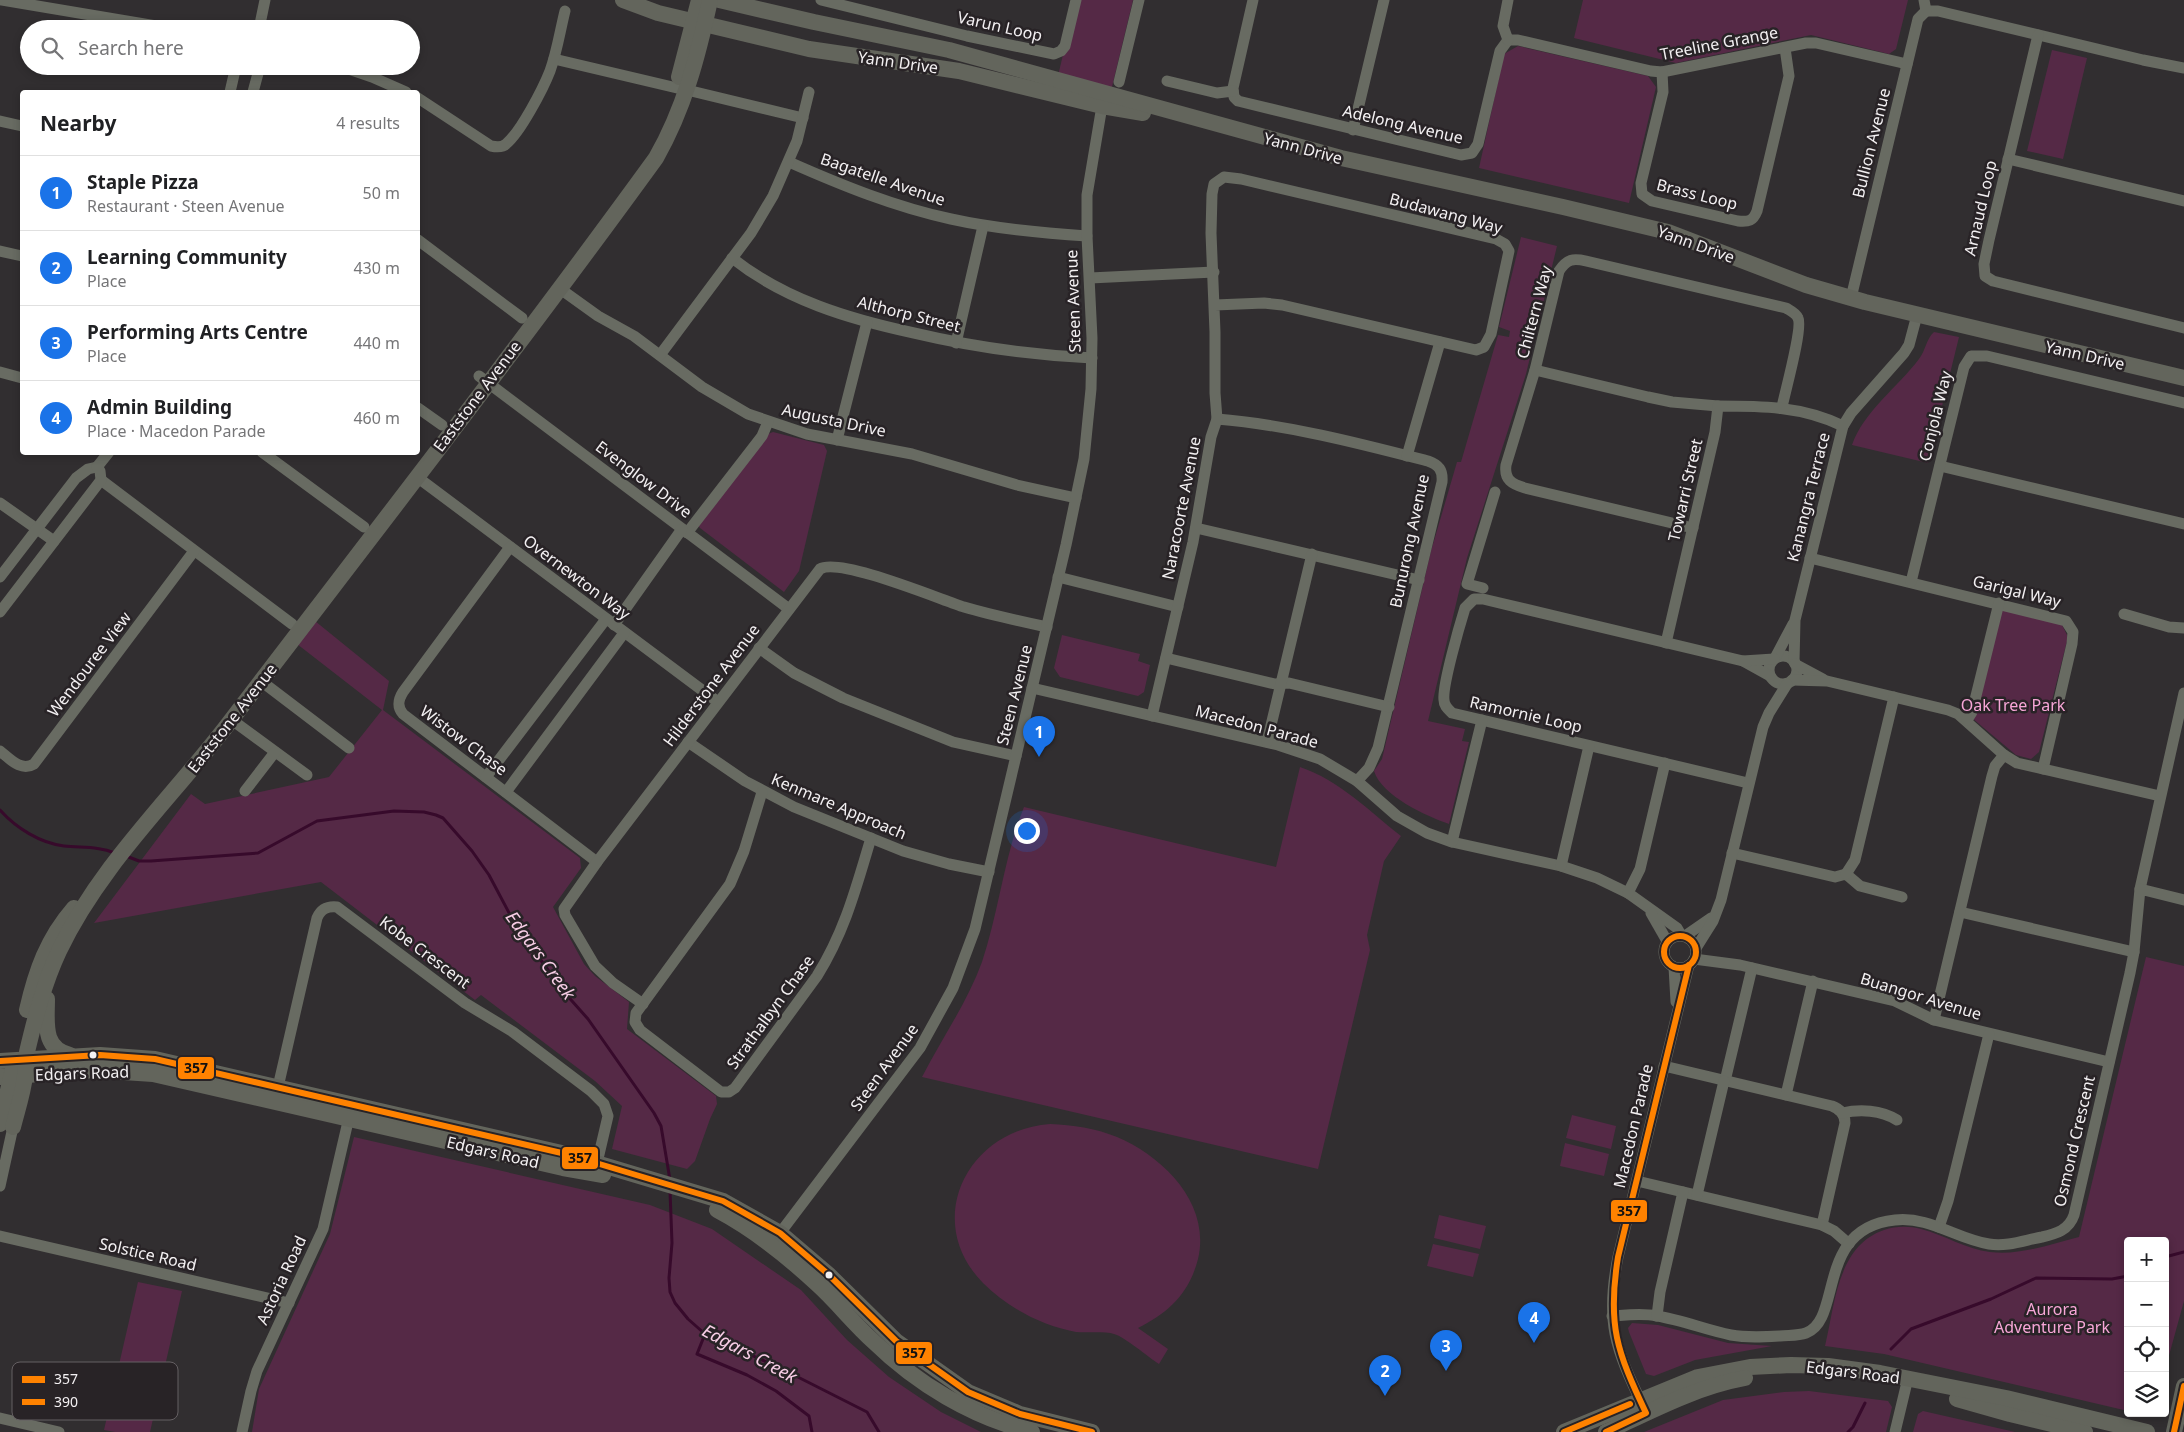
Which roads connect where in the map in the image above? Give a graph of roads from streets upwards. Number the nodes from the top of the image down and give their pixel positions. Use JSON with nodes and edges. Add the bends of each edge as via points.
{"nodes":[{"id":1,"x":265,"y":0,"type":"edge"},
{"id":2,"x":623,"y":0,"type":"edge"},
{"id":3,"x":699,"y":0,"type":"edge"},
{"id":4,"x":710,"y":0,"type":"edge"},
{"id":5,"x":719,"y":0,"type":"edge"},
{"id":6,"x":821,"y":0,"type":"edge"},
{"id":7,"x":1076,"y":0,"type":"edge"},
{"id":8,"x":1139,"y":0,"type":"edge"},
{"id":9,"x":1253,"y":0,"type":"edge"},
{"id":10,"x":1384,"y":0,"type":"edge"},
{"id":11,"x":1508,"y":0,"type":"edge"},
{"id":12,"x":8,"y":1,"type":"edge"},
{"id":13,"x":1925,"y":5,"type":"edge"},
{"id":14,"x":565,"y":12,"type":"dead end"},
{"id":15,"x":121,"y":20,"type":"edge"},
{"id":16,"x":261,"y":20,"type":"edge"},
{"id":17,"x":699,"y":23,"type":"junction"},
{"id":18,"x":2038,"y":35,"type":"junction"},
{"id":19,"x":1508,"y":40,"type":"junction"},
{"id":20,"x":1784,"y":48,"type":"junction"},
{"id":21,"x":554,"y":58,"type":"junction"},
{"id":22,"x":1907,"y":64,"type":"junction"},
{"id":23,"x":2184,"y":68,"type":"edge"},
{"id":24,"x":1662,"y":72,"type":"junction"},
{"id":25,"x":234,"y":75,"type":"edge"},
{"id":26,"x":258,"y":75,"type":"edge"},
{"id":27,"x":366,"y":75,"type":"edge"},
{"id":28,"x":1167,"y":81,"type":"dead end"},
{"id":29,"x":1119,"y":82,"type":"dead end"},
{"id":30,"x":682,"y":89,"type":"junction"},
{"id":31,"x":230,"y":90,"type":"edge"},
{"id":32,"x":254,"y":90,"type":"edge"},
{"id":33,"x":401,"y":90,"type":"edge"},
{"id":34,"x":1233,"y":91,"type":"junction"},
{"id":35,"x":809,"y":92,"type":"dead end"},
{"id":36,"x":420,"y":99,"type":"edge"},
{"id":37,"x":1102,"y":106,"type":"junction"},
{"id":38,"x":803,"y":118,"type":"junction"},
{"id":39,"x":0,"y":121,"type":"edge"},
{"id":40,"x":1204,"y":121,"type":"junction"},
{"id":41,"x":20,"y":126,"type":"edge"},
{"id":42,"x":1352,"y":130,"type":"junction"},
{"id":43,"x":2008,"y":159,"type":"junction"},
{"id":44,"x":789,"y":162,"type":"junction"},
{"id":45,"x":2184,"y":201,"type":"edge"},
{"id":46,"x":984,"y":226,"type":"junction"},
{"id":47,"x":1087,"y":236,"type":"junction"},
{"id":48,"x":420,"y":242,"type":"edge"},
{"id":49,"x":0,"y":251,"type":"edge"},
{"id":50,"x":20,"y":256,"type":"edge"},
{"id":51,"x":732,"y":258,"type":"junction"},
{"id":52,"x":1214,"y":272,"type":"junction"},
{"id":53,"x":1090,"y":278,"type":"junction"},
{"id":54,"x":555,"y":284,"type":"junction"},
{"id":55,"x":1851,"y":298,"type":"junction"},
{"id":56,"x":1215,"y":304,"type":"junction"},
{"id":57,"x":1917,"y":315,"type":"junction"},
{"id":58,"x":526,"y":322,"type":"junction"},
{"id":59,"x":867,"y":322,"type":"junction"},
{"id":60,"x":2184,"y":328,"type":"edge"},
{"id":61,"x":1440,"y":342,"type":"junction"},
{"id":62,"x":956,"y":343,"type":"junction"},
{"id":63,"x":660,"y":355,"type":"junction"},
{"id":64,"x":1092,"y":358,"type":"junction"},
{"id":65,"x":1535,"y":370,"type":"junction"},
{"id":66,"x":0,"y":372,"type":"edge"},
{"id":67,"x":20,"y":377,"type":"edge"},
{"id":68,"x":2184,"y":378,"type":"edge"},
{"id":69,"x":483,"y":379,"type":"junction"},
{"id":70,"x":2184,"y":403,"type":"edge"},
{"id":71,"x":1718,"y":406,"type":"junction"},
{"id":72,"x":1782,"y":407,"type":"junction"},
{"id":73,"x":420,"y":410,"type":"edge"},
{"id":74,"x":1217,"y":419,"type":"junction"},
{"id":75,"x":768,"y":422,"type":"junction"},
{"id":76,"x":1842,"y":426,"type":"junction"},
{"id":77,"x":446,"y":429,"type":"junction"},
{"id":78,"x":837,"y":440,"type":"junction"},
{"id":79,"x":107,"y":455,"type":"edge"},
{"id":80,"x":266,"y":455,"type":"edge"},
{"id":81,"x":1407,"y":456,"type":"junction"},
{"id":82,"x":1940,"y":466,"type":"junction"},
{"id":83,"x":97,"y":468,"type":"junction"},
{"id":84,"x":412,"y":474,"type":"junction"},
{"id":85,"x":101,"y":480,"type":"junction"},
{"id":86,"x":1495,"y":492,"type":"dead end"},
{"id":87,"x":1076,"y":498,"type":"junction"},
{"id":88,"x":0,"y":503,"type":"edge"},
{"id":89,"x":2184,"y":524,"type":"edge"},
{"id":90,"x":1196,"y":528,"type":"junction"},
{"id":91,"x":1693,"y":528,"type":"junction"},
{"id":92,"x":37,"y":529,"type":"junction"},
{"id":93,"x":368,"y":531,"type":"junction"},
{"id":94,"x":685,"y":531,"type":"junction"},
{"id":95,"x":54,"y":541,"type":"junction"},
{"id":96,"x":510,"y":547,"type":"junction"},
{"id":97,"x":194,"y":551,"type":"junction"},
{"id":98,"x":1312,"y":554,"type":"junction"},
{"id":99,"x":1810,"y":558,"type":"junction"},
{"id":100,"x":0,"y":577,"type":"edge"},
{"id":101,"x":1058,"y":577,"type":"junction"},
{"id":102,"x":1419,"y":580,"type":"junction"},
{"id":103,"x":1912,"y":582,"type":"junction"},
{"id":104,"x":1483,"y":588,"type":"dead end"},
{"id":105,"x":1999,"y":603,"type":"junction"},
{"id":106,"x":1178,"y":607,"type":"junction"},
{"id":107,"x":789,"y":609,"type":"junction"},
{"id":108,"x":0,"y":612,"type":"edge"},
{"id":109,"x":2124,"y":614,"type":"dead end"},
{"id":110,"x":1795,"y":620,"type":"junction"},
{"id":111,"x":610,"y":622,"type":"junction"},
{"id":112,"x":296,"y":627,"type":"junction"},
{"id":113,"x":1047,"y":627,"type":"junction"},
{"id":114,"x":2184,"y":628,"type":"edge"},
{"id":115,"x":624,"y":632,"type":"junction"},
{"id":116,"x":1666,"y":643,"type":"junction"},
{"id":117,"x":759,"y":648,"type":"junction"},
{"id":118,"x":1166,"y":658,"type":"junction"},
{"id":119,"x":1775,"y":659,"type":"junction"},
{"id":120,"x":1743,"y":661,"type":"junction"},
{"id":121,"x":1795,"y":663,"type":"junction"},
{"id":122,"x":257,"y":677,"type":"junction"},
{"id":123,"x":1771,"y":677,"type":"junction"},
{"id":124,"x":1827,"y":681,"type":"junction"},
{"id":125,"x":1790,"y":682,"type":"junction"},
{"id":126,"x":1281,"y":684,"type":"junction"},
{"id":127,"x":1032,"y":688,"type":"junction"},
{"id":128,"x":2184,"y":693,"type":"edge"},
{"id":129,"x":1894,"y":697,"type":"junction"},
{"id":130,"x":718,"y":702,"type":"junction"},
{"id":131,"x":1389,"y":707,"type":"junction"},
{"id":132,"x":1769,"y":713,"type":"junction"},
{"id":133,"x":2182,"y":714,"type":"edge"},
{"id":134,"x":1152,"y":716,"type":"junction"},
{"id":135,"x":232,"y":720,"type":"junction"},
{"id":136,"x":1482,"y":720,"type":"junction"},
{"id":137,"x":1967,"y":720,"type":"junction"},
{"id":138,"x":688,"y":742,"type":"junction"},
{"id":139,"x":1267,"y":742,"type":"junction"},
{"id":140,"x":1589,"y":746,"type":"junction"},
{"id":141,"x":349,"y":748,"type":"dead end"},
{"id":142,"x":0,"y":751,"type":"edge"},
{"id":143,"x":274,"y":752,"type":"junction"},
{"id":144,"x":2004,"y":755,"type":"junction"},
{"id":145,"x":1016,"y":756,"type":"junction"},
{"id":146,"x":1665,"y":764,"type":"junction"},
{"id":147,"x":2043,"y":769,"type":"junction"},
{"id":148,"x":307,"y":774,"type":"dead end"},
{"id":149,"x":486,"y":777,"type":"junction"},
{"id":150,"x":1357,"y":781,"type":"junction"},
{"id":151,"x":1748,"y":783,"type":"junction"},
{"id":152,"x":245,"y":791,"type":"dead end"},
{"id":153,"x":506,"y":792,"type":"junction"},
{"id":154,"x":762,"y":792,"type":"junction"},
{"id":155,"x":168,"y":795,"type":"junction"},
{"id":156,"x":2160,"y":796,"type":"junction"},
{"id":157,"x":871,"y":838,"type":"junction"},
{"id":158,"x":1452,"y":842,"type":"junction"},
{"id":159,"x":1732,"y":853,"type":"junction"},
{"id":160,"x":597,"y":862,"type":"junction"},
{"id":161,"x":1561,"y":866,"type":"junction"},
{"id":162,"x":988,"y":872,"type":"junction"},
{"id":163,"x":106,"y":874,"type":"junction"},
{"id":164,"x":1846,"y":874,"type":"junction"},
{"id":165,"x":2140,"y":889,"type":"junction"},
{"id":166,"x":1628,"y":892,"type":"junction"},
{"id":167,"x":1902,"y":897,"type":"dead end"},
{"id":168,"x":2184,"y":900,"type":"edge"},
{"id":169,"x":1648,"y":910,"type":"junction"},
{"id":170,"x":1717,"y":910,"type":"junction"},
{"id":171,"x":1960,"y":912,"type":"junction"},
{"id":172,"x":1683,"y":936,"type":"junction"},
{"id":173,"x":1667,"y":941,"type":"junction"},
{"id":174,"x":2134,"y":952,"type":"junction"},
{"id":175,"x":1693,"y":957,"type":"junction"},
{"id":176,"x":52,"y":967,"type":"junction"},
{"id":177,"x":1674,"y":967,"type":"junction"},
{"id":178,"x":1752,"y":968,"type":"junction"},
{"id":179,"x":1813,"y":982,"type":"junction"},
{"id":180,"x":643,"y":1004,"type":"junction"},
{"id":181,"x":1675,"y":1018,"type":"junction"},
{"id":182,"x":1934,"y":1020,"type":"junction"},
{"id":183,"x":1989,"y":1034,"type":"junction"},
{"id":184,"x":74,"y":1056,"type":"junction"},
{"id":185,"x":2109,"y":1062,"type":"junction"},
{"id":186,"x":1664,"y":1066,"type":"junction"},
{"id":187,"x":13,"y":1068,"type":"edge"},
{"id":188,"x":1725,"y":1081,"type":"junction"},
{"id":189,"x":278,"y":1087,"type":"junction"},
{"id":190,"x":1786,"y":1095,"type":"junction"},
{"id":191,"x":351,"y":1111,"type":"junction"},
{"id":192,"x":1842,"y":1114,"type":"junction"},
{"id":193,"x":1897,"y":1120,"type":"dead end"},
{"id":194,"x":6,"y":1126,"type":"edge"},
{"id":195,"x":597,"y":1164,"type":"junction"},
{"id":196,"x":643,"y":1180,"type":"junction"},
{"id":197,"x":1637,"y":1181,"type":"junction"},
{"id":198,"x":0,"y":1186,"type":"edge"},
{"id":199,"x":1683,"y":1192,"type":"junction"},
{"id":200,"x":1697,"y":1195,"type":"junction"},
{"id":201,"x":1822,"y":1225,"type":"junction"},
{"id":202,"x":1939,"y":1227,"type":"junction"},
{"id":203,"x":0,"y":1236,"type":"edge"},
{"id":204,"x":776,"y":1239,"type":"junction"},
{"id":205,"x":1849,"y":1244,"type":"junction"},
{"id":206,"x":288,"y":1303,"type":"junction"},
{"id":207,"x":1612,"y":1316,"type":"junction"},
{"id":208,"x":1658,"y":1316,"type":"junction"},
{"id":209,"x":1907,"y":1382,"type":"junction"},
{"id":210,"x":2184,"y":1386,"type":"edge"},
{"id":211,"x":1643,"y":1406,"type":"junction"},
{"id":212,"x":0,"y":1418,"type":"edge"},
{"id":213,"x":59,"y":1432,"type":"edge"},
{"id":214,"x":242,"y":1432,"type":"edge"},
{"id":215,"x":1032,"y":1432,"type":"edge"},
{"id":216,"x":1092,"y":1432,"type":"edge"},
{"id":217,"x":1564,"y":1432,"type":"edge"},
{"id":218,"x":1606,"y":1432,"type":"edge"},
{"id":219,"x":1895,"y":1432,"type":"edge"},
{"id":220,"x":2085,"y":1432,"type":"edge"},
{"id":221,"x":2147,"y":1432,"type":"edge"},
{"id":222,"x":2174,"y":1432,"type":"edge"}],
"edges":[{"from":1,"to":16,"type":"street"},
{"from":2,"to":17,"type":"street","name":"Yann Drive"},
{"from":3,"to":17,"type":"street"},
{"from":4,"to":17,"type":"street"},
{"from":5,"to":40,"type":"street","name":"Yann Drive","via":[[949,50]]},
{"from":6,"to":7,"type":"street","name":"Varun Loop","via":[[1054,54],[1065,46]]},
{"from":8,"to":29,"type":"street"},
{"from":9,"to":34,"type":"street"},
{"from":10,"to":42,"type":"street"},
{"from":11,"to":19,"type":"street","via":[[1503,26]]},
{"from":12,"to":15,"type":"street"},
{"from":13,"to":18,"type":"street"},
{"from":13,"to":22,"type":"street","name":"Bullion Avenue","via":[[1918,19]]},
{"from":14,"to":21,"type":"street"},
{"from":17,"to":30,"type":"street"},
{"from":17,"to":37,"type":"street","name":"Yann Drive","via":[[809,50],[959,71]]},
{"from":18,"to":23,"type":"street"},
{"from":18,"to":43,"type":"street","name":"Arnaud Loop"},
{"from":19,"to":24,"type":"street","name":"Treeline Grange"},
{"from":19,"to":42,"type":"street","name":"Adelong Avenue","via":[[1500,51],[1476,150],[1469,155],[1461,156]]},
{"from":20,"to":22,"type":"street","name":"Treeline Grange","via":[[1816,43]]},
{"from":20,"to":24,"type":"street","name":"Treeline Grange"},
{"from":20,"to":24,"type":"street","name":"Brass Loop","via":[[1789,76],[1758,211],[1749,222],[1652,201],[1642,194],[1641,183],[1663,92]]},
{"from":21,"to":30,"type":"street"},
{"from":21,"to":36,"type":"street","via":[[527,115],[502,146],[486,143]]},
{"from":22,"to":55,"type":"street","name":"Bullion Avenue"},
{"from":25,"to":31,"type":"street"},
{"from":26,"to":32,"type":"street"},
{"from":27,"to":33,"type":"street"},
{"from":28,"to":34,"type":"street","via":[[1217,93]]},
{"from":30,"to":38,"type":"street"},
{"from":30,"to":54,"type":"street","name":"Eaststone Avenue","via":[[646,156],[575,249]]},
{"from":30,"to":54,"type":"street","name":"Eaststone Avenue","via":[[682,107],[656,158]]},
{"from":34,"to":42,"type":"street","name":"Adelong Avenue","via":[[1236,100],[1241,102]]},
{"from":35,"to":38,"type":"street"},
{"from":37,"to":40,"type":"street","name":"Yann Drive"},
{"from":37,"to":47,"type":"street","name":"Steen Avenue","via":[[1088,195]]},
{"from":38,"to":44,"type":"street"},
{"from":39,"to":41,"type":"street"},
{"from":40,"to":55,"type":"street","name":"Yann Drive","via":[[1341,158],[1668,232],[1806,285]]},
{"from":43,"to":45,"type":"street"},
{"from":43,"to":60,"type":"street","name":"Arnaud Loop","via":[[1987,248],[1985,276],[1992,281]]},
{"from":44,"to":46,"type":"street","name":"Bagatelle Avenue","via":[[904,207]]},
{"from":44,"to":51,"type":"street","via":[[763,214]]},
{"from":46,"to":47,"type":"street","name":"Bagatelle Avenue"},
{"from":46,"to":62,"type":"street"},
{"from":47,"to":53,"type":"street","name":"Steen Avenue"},
{"from":48,"to":58,"type":"street"},
{"from":49,"to":50,"type":"street"},
{"from":51,"to":59,"type":"street","name":"Althorp Street","via":[[759,278],[801,300]]},
{"from":51,"to":63,"type":"street"},
{"from":52,"to":53,"type":"street"},
{"from":52,"to":56,"type":"street","name":"Budawang Way"},
{"from":52,"to":61,"type":"street","name":"Budawang Way","via":[[1212,194],[1214,184],[1224,176],[1501,241],[1508,248],[1509,256],[1488,342],[1484,348],[1476,350]]},
{"from":53,"to":64,"type":"street","name":"Steen Avenue"},
{"from":54,"to":58,"type":"street","name":"Eaststone Avenue"},
{"from":54,"to":63,"type":"street","name":"Augusta Drive"},
{"from":55,"to":57,"type":"street","name":"Yann Drive"},
{"from":56,"to":61,"type":"street","name":"Budawang Way","via":[[1277,305]]},
{"from":56,"to":74,"type":"street","name":"Naracoorte Avenue"},
{"from":57,"to":68,"type":"street","name":"Yann Drive"},
{"from":57,"to":76,"type":"street","name":"Kanangra Terrace","via":[[1904,353]]},
{"from":58,"to":69,"type":"street","name":"Eaststone Avenue"},
{"from":59,"to":62,"type":"street","name":"Althorp Street"},
{"from":59,"to":78,"type":"street"},
{"from":61,"to":81,"type":"street"},
{"from":62,"to":64,"type":"street","name":"Althorp Street"},
{"from":63,"to":75,"type":"street","name":"Augusta Drive","via":[[731,405]]},
{"from":64,"to":87,"type":"street","name":"Steen Avenue","via":[[1088,421]]},
{"from":65,"to":71,"type":"street","via":[[1664,400]]},
{"from":65,"to":72,"type":"street","name":"Chiltern Way","via":[[1559,271],[1568,261],[1576,259],[1794,312],[1798,317],[1799,331]]},
{"from":65,"to":91,"type":"street","name":"Chiltern Way","via":[[1506,465],[1505,472],[1510,482]]},
{"from":66,"to":67,"type":"street"},
{"from":69,"to":77,"type":"street","name":"Eaststone Avenue"},
{"from":69,"to":94,"type":"street","name":"Evenglow Drive"},
{"from":70,"to":82,"type":"street","name":"Conjola Way","via":[[1987,356],[1972,356],[1964,367]]},
{"from":71,"to":72,"type":"street"},
{"from":71,"to":91,"type":"street","name":"Towarri Street"},
{"from":72,"to":76,"type":"street","via":[[1820,416]]},
{"from":73,"to":77,"type":"street"},
{"from":74,"to":81,"type":"street","name":"Bunurong Avenue","via":[[1282,427]]},
{"from":74,"to":90,"type":"street","name":"Naracoorte Avenue"},
{"from":75,"to":78,"type":"street","name":"Augusta Drive"},
{"from":75,"to":94,"type":"street","via":[[762,436]]},
{"from":76,"to":99,"type":"street","name":"Kanangra Terrace"},
{"from":77,"to":84,"type":"street","name":"Eaststone Avenue"},
{"from":78,"to":87,"type":"street","name":"Augusta Drive","via":[[919,456],[1017,485]]},
{"from":79,"to":83,"type":"street"},
{"from":80,"to":93,"type":"street"},
{"from":81,"to":102,"type":"street","name":"Bunurong Avenue","via":[[1436,464],[1442,476]]},
{"from":82,"to":89,"type":"street"},
{"from":82,"to":103,"type":"street","name":"Conjola Way"},
{"from":83,"to":85,"type":"street"},
{"from":83,"to":92,"type":"street","via":[[88,469],[76,478]]},
{"from":84,"to":93,"type":"street","name":"Eaststone Avenue"},
{"from":84,"to":96,"type":"street","name":"Overnewton Way"},
{"from":85,"to":95,"type":"street"},
{"from":85,"to":97,"type":"street"},
{"from":86,"to":104,"type":"street","via":[[1467,584]]},
{"from":87,"to":101,"type":"street","name":"Steen Avenue"},
{"from":88,"to":92,"type":"street"},
{"from":90,"to":98,"type":"street"},
{"from":90,"to":106,"type":"street","name":"Naracoorte Avenue"},
{"from":91,"to":116,"type":"street","name":"Towarri Street"},
{"from":92,"to":95,"type":"street"},
{"from":92,"to":100,"type":"street"},
{"from":93,"to":112,"type":"street","name":"Eaststone Avenue"},
{"from":94,"to":107,"type":"street","name":"Evenglow Drive"},
{"from":94,"to":111,"type":"street"},
{"from":95,"to":108,"type":"street"},
{"from":96,"to":111,"type":"street","name":"Overnewton Way"},
{"from":96,"to":149,"type":"street","name":"Wistow Chase","via":[[403,692],[399,702],[403,714]]},
{"from":97,"to":112,"type":"street"},
{"from":97,"to":142,"type":"street","name":"Wendouree View","via":[[34,764],[28,768],[20,766]]},
{"from":98,"to":102,"type":"street"},
{"from":98,"to":126,"type":"street"},
{"from":99,"to":103,"type":"street","name":"Garigal Way"},
{"from":99,"to":110,"type":"street","name":"Kanangra Terrace"},
{"from":101,"to":106,"type":"street"},
{"from":101,"to":113,"type":"street","name":"Steen Avenue"},
{"from":102,"to":131,"type":"street","name":"Bunurong Avenue"},
{"from":103,"to":105,"type":"street","name":"Garigal Way"},
{"from":105,"to":137,"type":"street","via":[[1972,712]]},
{"from":105,"to":147,"type":"street","name":"Garigal Way","via":[[2059,618],[2070,624],[2073,632]]},
{"from":106,"to":118,"type":"street","name":"Naracoorte Avenue"},
{"from":107,"to":113,"type":"street","name":"Hilderstone Avenue","via":[[820,568],[833,566],[885,579],[962,606]]},
{"from":107,"to":117,"type":"street","name":"Hilderstone Avenue"},
{"from":109,"to":114,"type":"street"},
{"from":110,"to":119,"type":"street","name":"Kanangra Terrace"},
{"from":110,"to":121,"type":"street","name":"Kanangra Terrace"},
{"from":111,"to":115,"type":"street","name":"Overnewton Way"},
{"from":111,"to":149,"type":"street"},
{"from":112,"to":122,"type":"street","name":"Eaststone Avenue"},
{"from":113,"to":127,"type":"street","name":"Steen Avenue"},
{"from":115,"to":130,"type":"street","name":"Overnewton Way"},
{"from":115,"to":153,"type":"street"},
{"from":116,"to":120,"type":"street","name":"Ramornie Loop"},
{"from":116,"to":136,"type":"street","name":"Ramornie Loop","via":[[1474,599],[1468,603],[1462,616],[1443,698],[1446,708],[1452,713]]},
{"from":117,"to":130,"type":"street","name":"Hilderstone Avenue"},
{"from":117,"to":145,"type":"street","via":[[794,672],[843,698],[953,742]]},
{"from":118,"to":126,"type":"street"},
{"from":118,"to":134,"type":"street","name":"Naracoorte Avenue"},
{"from":119,"to":120,"type":"street","name":"Ramornie Loop"},
{"from":119,"to":121,"type":"street","via":[[1786,656]]},
{"from":119,"to":123,"type":"street","via":[[1769,669]]},
{"from":120,"to":123,"type":"street","name":"Ramornie Loop"},
{"from":121,"to":124,"type":"street"},
{"from":121,"to":125,"type":"street","via":[[1797,673]]},
{"from":122,"to":135,"type":"street","name":"Eaststone Avenue"},
{"from":122,"to":141,"type":"street"},
{"from":122,"to":155,"type":"street","name":"Eaststone Avenue","via":[[182,769]]},
{"from":123,"to":125,"type":"street","via":[[1776,683]]},
{"from":123,"to":132,"type":"street"},
{"from":124,"to":125,"type":"street"},
{"from":124,"to":129,"type":"street"},
{"from":125,"to":132,"type":"street"},
{"from":126,"to":131,"type":"street"},
{"from":126,"to":139,"type":"street"},
{"from":127,"to":134,"type":"street","name":"Macedon Parade"},
{"from":127,"to":145,"type":"street","name":"Steen Avenue"},
{"from":128,"to":133,"type":"street","name":"Osmond Crescent"},
{"from":129,"to":137,"type":"street","via":[[1948,710]]},
{"from":129,"to":164,"type":"street","via":[[1855,860]]},
{"from":130,"to":138,"type":"street","name":"Hilderstone Avenue"},
{"from":131,"to":150,"type":"street","name":"Bunurong Avenue","via":[[1374,760]]},
{"from":132,"to":151,"type":"street"},
{"from":133,"to":156,"type":"street","name":"Osmond Crescent"},
{"from":134,"to":139,"type":"street","name":"Macedon Parade"},
{"from":135,"to":143,"type":"street"},
{"from":135,"to":155,"type":"street","name":"Eaststone Avenue","via":[[191,772]]},
{"from":136,"to":140,"type":"street","name":"Ramornie Loop"},
{"from":136,"to":158,"type":"street"},
{"from":137,"to":144,"type":"street"},
{"from":138,"to":154,"type":"street","name":"Kenmare Approach"},
{"from":138,"to":160,"type":"street","name":"Hilderstone Avenue"},
{"from":139,"to":150,"type":"street","name":"Macedon Parade","via":[[1320,759]]},
{"from":140,"to":146,"type":"street","name":"Ramornie Loop"},
{"from":140,"to":161,"type":"street"},
{"from":143,"to":148,"type":"street"},
{"from":143,"to":152,"type":"street"},
{"from":144,"to":147,"type":"street","via":[[2017,763]]},
{"from":144,"to":171,"type":"street","via":[[1992,776]]},
{"from":145,"to":162,"type":"street","name":"Steen Avenue"},
{"from":146,"to":151,"type":"street","name":"Ramornie Loop"},
{"from":146,"to":166,"type":"street","via":[[1640,869]]},
{"from":147,"to":156,"type":"street"},
{"from":149,"to":153,"type":"street","name":"Wistow Chase"},
{"from":150,"to":158,"type":"street","name":"Macedon Parade","via":[[1411,825]]},
{"from":151,"to":159,"type":"street"},
{"from":153,"to":160,"type":"street","name":"Wistow Chase"},
{"from":154,"to":157,"type":"street","name":"Kenmare Approach"},
{"from":154,"to":180,"type":"street","name":"Strathalbyn Chase","via":[[730,884]]},
{"from":155,"to":163,"type":"street","name":"Eaststone Avenue"},
{"from":156,"to":165,"type":"street","name":"Osmond Crescent"},
{"from":157,"to":162,"type":"street","name":"Kenmare Approach","via":[[923,858]]},
{"from":157,"to":180,"type":"street","name":"Strathalbyn Chase","via":[[850,909],[828,958],[732,1090],[718,1090],[640,1030],[635,1018]]},
{"from":158,"to":161,"type":"street","name":"Macedon Parade"},
{"from":159,"to":164,"type":"street","via":[[1835,877]]},
{"from":159,"to":170,"type":"street"},
{"from":160,"to":180,"type":"street","name":"Hilderstone Avenue","via":[[566,904],[565,915],[595,966]]},
{"from":161,"to":166,"type":"street","name":"Macedon Parade"},
{"from":162,"to":204,"type":"street","name":"Steen Avenue","via":[[966,958],[937,1020]]},
{"from":163,"to":176,"type":"street","name":"Eaststone Avenue","via":[[67,936]]},
{"from":163,"to":187,"type":"street","name":"Eaststone Avenue","via":[[64,919],[44,953]]},
{"from":164,"to":167,"type":"street","via":[[1860,886]]},
{"from":165,"to":168,"type":"street"},
{"from":165,"to":174,"type":"street","name":"Osmond Crescent"},
{"from":166,"to":169,"type":"street","name":"Macedon Parade"},
{"from":169,"to":172,"type":"street","name":"Macedon Parade","via":[[1677,928]]},
{"from":169,"to":173,"type":"street","name":"Macedon Parade"},
{"from":170,"to":172,"type":"street","via":[[1704,924]]},
{"from":170,"to":175,"type":"street"},
{"from":171,"to":174,"type":"street"},
{"from":171,"to":182,"type":"street"},
{"from":172,"to":173,"type":"street"},
{"from":172,"to":175,"type":"street","via":[[1692,940]]},
{"from":173,"to":177,"type":"street","via":[[1665,959]]},
{"from":174,"to":185,"type":"street","name":"Osmond Crescent"},
{"from":175,"to":177,"type":"street"},
{"from":175,"to":178,"type":"street","name":"Buangor Avenue"},
{"from":175,"to":181,"type":"street","name":"Macedon Parade"},
{"from":176,"to":184,"type":"street","via":[[47,997],[50,1041],[58,1051]]},
{"from":176,"to":187,"type":"street","name":"Eaststone Avenue"},
{"from":177,"to":181,"type":"street","name":"Macedon Parade"},
{"from":178,"to":179,"type":"street","name":"Buangor Avenue"},
{"from":178,"to":188,"type":"street"},
{"from":179,"to":182,"type":"street","name":"Buangor Avenue","via":[[1895,1001]]},
{"from":179,"to":190,"type":"street"},
{"from":181,"to":186,"type":"street","name":"Macedon Parade"},
{"from":182,"to":183,"type":"street","name":"Buangor Avenue"},
{"from":183,"to":185,"type":"street","name":"Buangor Avenue"},
{"from":183,"to":202,"type":"street"},
{"from":184,"to":187,"type":"street","name":"Edgars Road"},
{"from":184,"to":189,"type":"street","name":"Edgars Road","via":[[155,1059]]},
{"from":185,"to":202,"type":"street","name":"Osmond Crescent","via":[[2070,1224],[2052,1234],[2001,1245],[1977,1241]]},
{"from":186,"to":188,"type":"street"},
{"from":186,"to":197,"type":"street","name":"Macedon Parade"},
{"from":187,"to":191,"type":"street","name":"Edgars Road","via":[[153,1074]]},
{"from":187,"to":194,"type":"street","name":"Eaststone Avenue"},
{"from":188,"to":190,"type":"street"},
{"from":188,"to":200,"type":"street"},
{"from":189,"to":191,"type":"street","name":"Edgars Road"},
{"from":189,"to":195,"type":"street","name":"Kobe Crescent","via":[[317,918],[322,910],[337,907],[466,1003],[513,1032],[604,1104],[608,1116]]},
{"from":190,"to":192,"type":"street","via":[[1832,1106]]},
{"from":191,"to":195,"type":"street","name":"Edgars Road","via":[[566,1154]]},
{"from":191,"to":196,"type":"street","name":"Edgars Road"},
{"from":191,"to":206,"type":"street","name":"Astoria Road","via":[[323,1229]]},
{"from":192,"to":193,"type":"street","via":[[1862,1110]]},
{"from":192,"to":201,"type":"street","via":[[1845,1126]]},
{"from":194,"to":198,"type":"street"},
{"from":195,"to":196,"type":"street","name":"Edgars Road"},
{"from":196,"to":204,"type":"street","name":"Edgars Road","via":[[699,1198]]},
{"from":197,"to":199,"type":"street"},
{"from":197,"to":207,"type":"street","name":"Macedon Parade","via":[[1613,1284]]},
{"from":199,"to":200,"type":"street"},
{"from":199,"to":208,"type":"street","via":[[1660,1292]]},
{"from":200,"to":201,"type":"street"},
{"from":201,"to":205,"type":"street"},
{"from":202,"to":205,"type":"street","name":"Osmond Crescent","via":[[1910,1219],[1886,1221],[1865,1230]]},
{"from":203,"to":206,"type":"street","name":"Solstice Road"},
{"from":204,"to":215,"type":"street","name":"Edgars Road","via":[[874,1342],[922,1381],[972,1411]]},
{"from":204,"to":216,"type":"street","name":"Edgars Road","via":[[840,1285],[880,1328],[968,1392],[1000,1407]]},
{"from":205,"to":208,"type":"street","name":"Osmond Crescent","via":[[1836,1265],[1822,1320],[1805,1334],[1757,1338]]},
{"from":206,"to":214,"type":"street","name":"Astoria Road","via":[[257,1371]]},
{"from":207,"to":208,"type":"street","name":"Osmond Crescent"},
{"from":207,"to":211,"type":"street","name":"Macedon Parade","via":[[1619,1352]]},
{"from":209,"to":211,"type":"street","name":"Edgars Road","via":[[1856,1368],[1750,1367],[1698,1377]]},
{"from":209,"to":219,"type":"street"},
{"from":209,"to":220,"type":"street","name":"Edgars Road","via":[[2010,1414]]},
{"from":209,"to":221,"type":"street","name":"Edgars Road","via":[[2006,1398]]},
{"from":210,"to":222,"type":"street"},
{"from":211,"to":217,"type":"street","name":"Edgars Road"},
{"from":211,"to":218,"type":"street","name":"Edgars Road"},
{"from":212,"to":213,"type":"street"}]}
